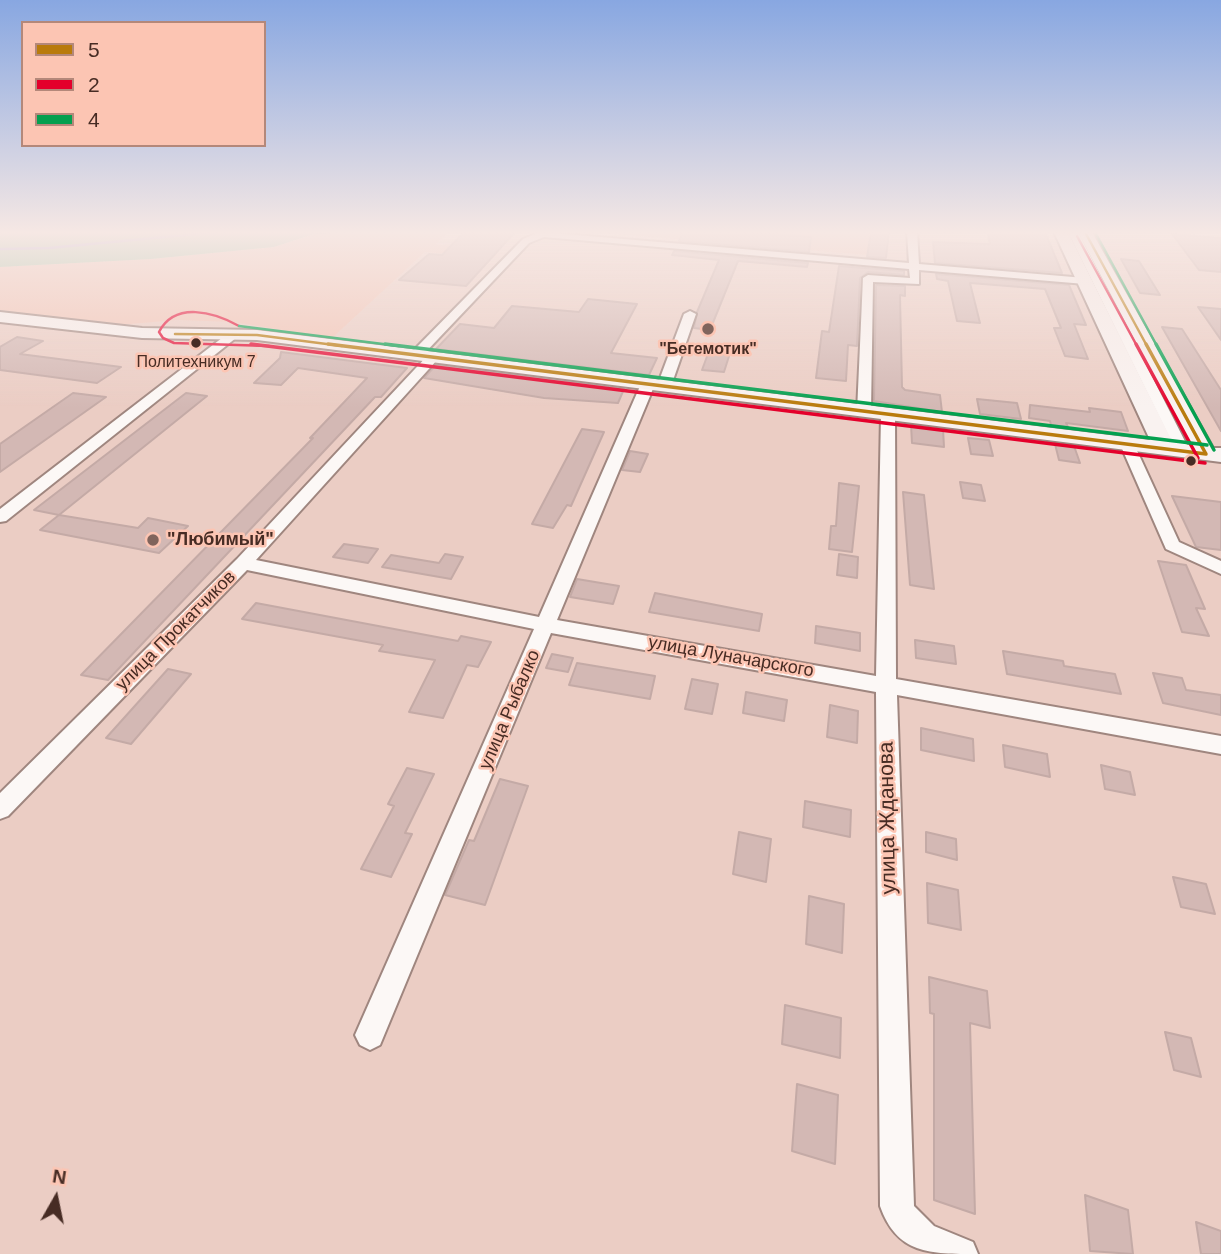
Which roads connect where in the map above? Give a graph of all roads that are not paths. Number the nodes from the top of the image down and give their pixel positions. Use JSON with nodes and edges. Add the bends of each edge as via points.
{"nodes":[{"id":1,"x":482,"y":291,"type":"edge"},
{"id":2,"x":870,"y":291,"type":"edge"},
{"id":3,"x":1090,"y":291,"type":"edge"},
{"id":4,"x":1100,"y":291,"type":"edge"},
{"id":5,"x":1119,"y":291,"type":"edge"},
{"id":6,"x":690,"y":314,"type":"dead end"},
{"id":7,"x":0,"y":317,"type":"edge"},
{"id":8,"x":235,"y":334,"type":"junction"},
{"id":9,"x":424,"y":356,"type":"junction"},
{"id":10,"x":656,"y":385,"type":"junction"},
{"id":11,"x":876,"y":414,"type":"junction"},
{"id":12,"x":1127,"y":444,"type":"junction"},
{"id":13,"x":1174,"y":450,"type":"junction"},
{"id":14,"x":1213,"y":454,"type":"edge"},
{"id":15,"x":0,"y":517,"type":"edge"},
{"id":16,"x":243,"y":563,"type":"junction"},
{"id":17,"x":1221,"y":568,"type":"edge"},
{"id":18,"x":547,"y":625,"type":"junction"},
{"id":19,"x":886,"y":683,"type":"junction"},
{"id":20,"x":1221,"y":745,"type":"edge"},
{"id":21,"x":0,"y":809,"type":"edge"},
{"id":22,"x":370,"y":1035,"type":"dead end"},
{"id":23,"x":961,"y":1254,"type":"edge"}],
"edges":[{"from":1,"to":9,"type":"street","name":"улица Прокатчиков"},
{"from":2,"to":11,"type":"street","name":"улица Жданова"},
{"from":3,"to":13,"type":"street"},
{"from":4,"to":13,"type":"street"},
{"from":5,"to":14,"type":"street"},
{"from":6,"to":10,"type":"street","name":"улица Рыбалко"},
{"from":7,"to":8,"type":"street","via":[[142,333]]},
{"from":8,"to":9,"type":"street"},
{"from":8,"to":15,"type":"street"},
{"from":9,"to":10,"type":"street"},
{"from":9,"to":16,"type":"street","name":"улица Прокатчиков"},
{"from":10,"to":11,"type":"street"},
{"from":10,"to":18,"type":"street","name":"улица Рыбалко"},
{"from":11,"to":12,"type":"street"},
{"from":11,"to":19,"type":"street","name":"улица Жданова"},
{"from":12,"to":13,"type":"street"},
{"from":12,"to":17,"type":"street","via":[[1172,545]]},
{"from":13,"to":14,"type":"street"},
{"from":16,"to":18,"type":"street","name":"улица Луначарского"},
{"from":16,"to":21,"type":"street","name":"улица Прокатчиков"},
{"from":18,"to":19,"type":"street","name":"улица Луначарского"},
{"from":18,"to":22,"type":"street","name":"улица Рыбалко"},
{"from":19,"to":20,"type":"street","name":"улица Луначарского"},
{"from":19,"to":23,"type":"street","name":"улица Жданова","via":[[896,1200],[900,1219],[918,1236]]}]}
